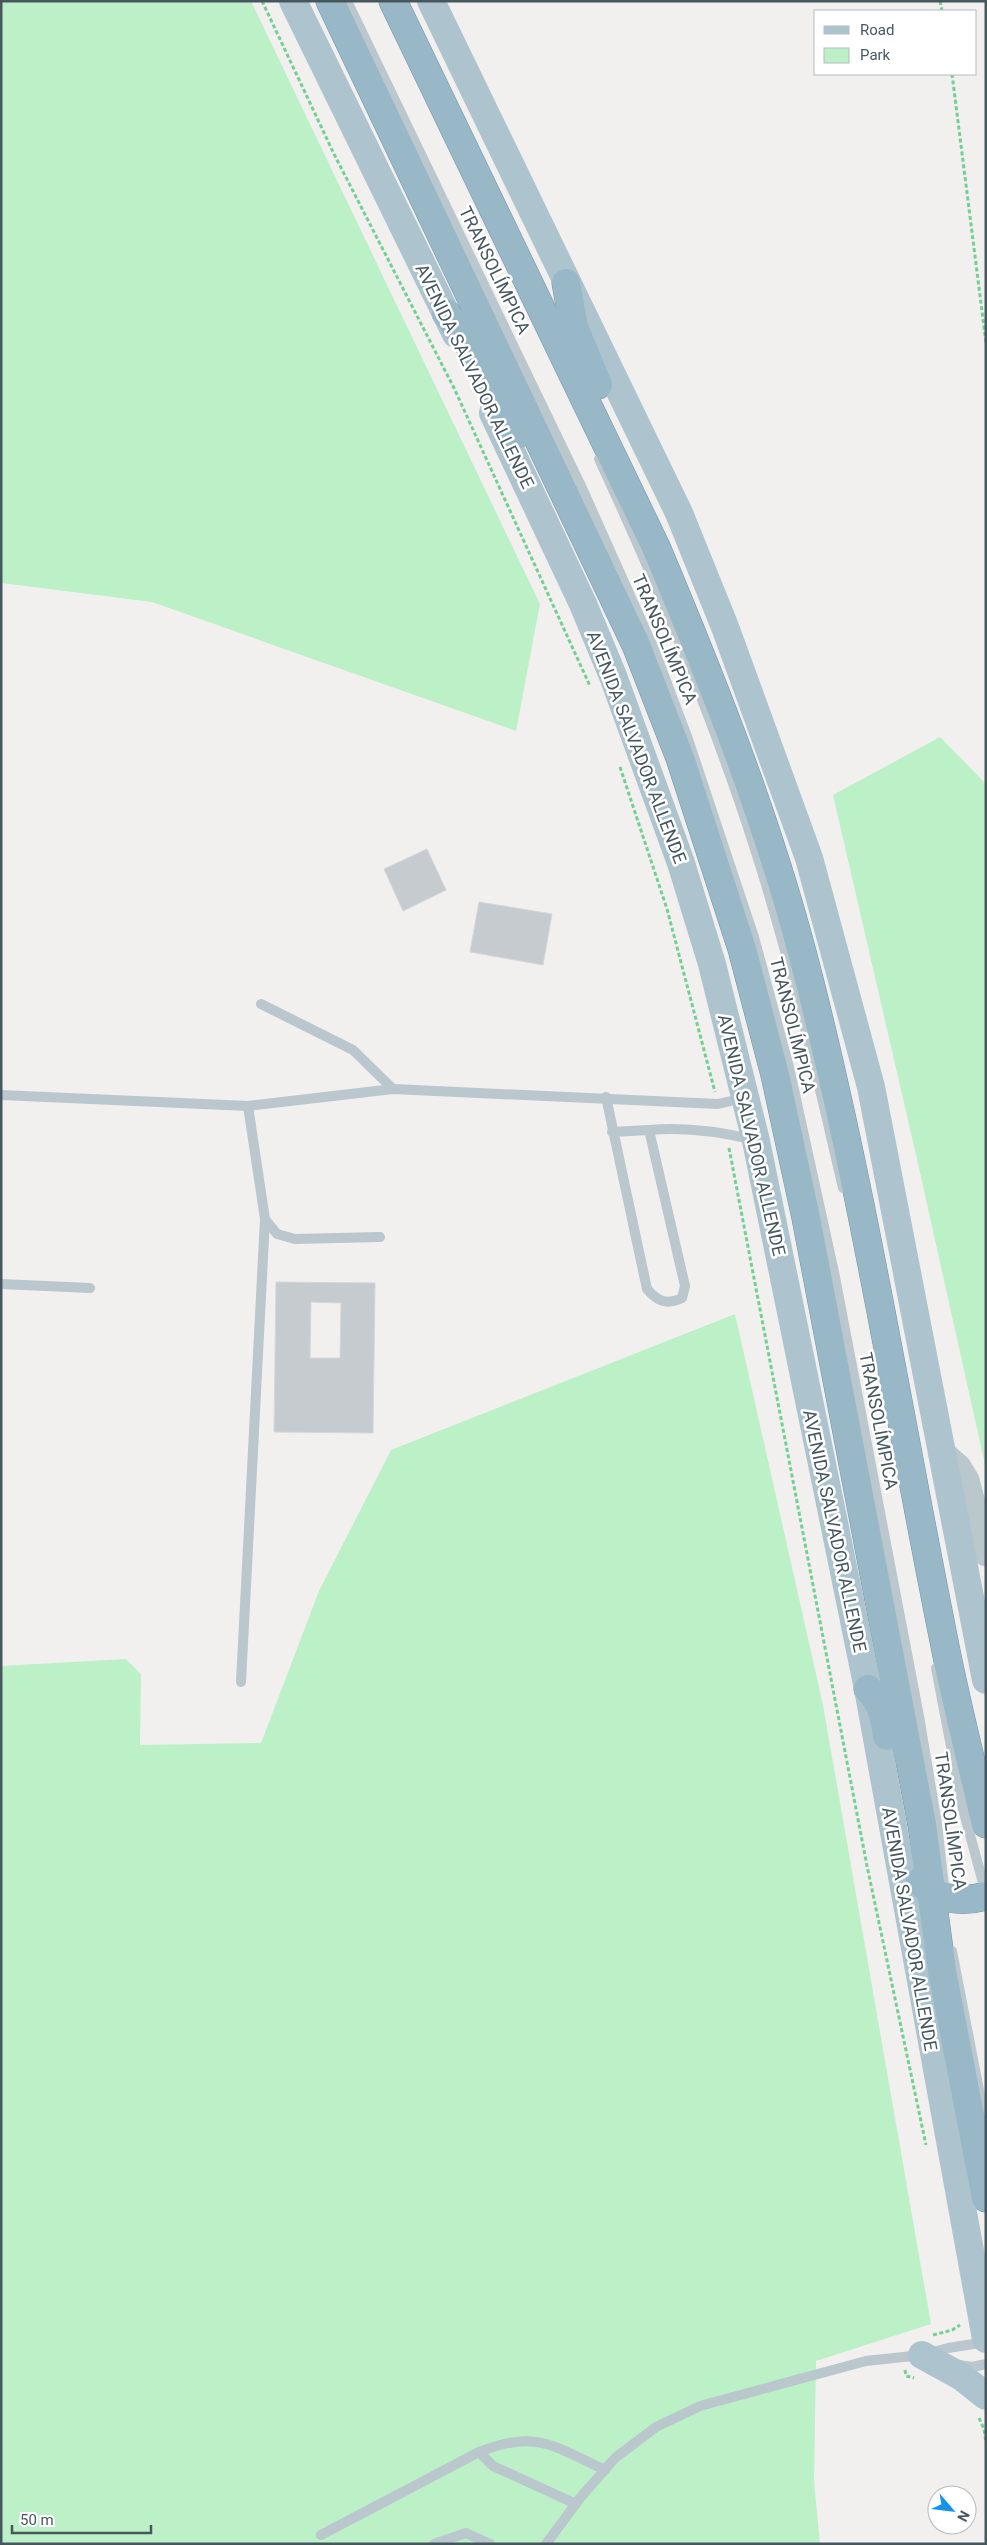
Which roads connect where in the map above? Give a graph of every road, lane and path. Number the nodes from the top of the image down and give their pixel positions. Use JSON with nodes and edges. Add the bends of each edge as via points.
{"nodes":[{"id":1,"x":262,"y":1,"type":"edge"},
{"id":2,"x":293,"y":1,"type":"edge"},
{"id":3,"x":330,"y":1,"type":"edge"},
{"id":4,"x":347,"y":1,"type":"edge"},
{"id":5,"x":394,"y":1,"type":"edge"},
{"id":6,"x":431,"y":1,"type":"edge"},
{"id":7,"x":952,"y":75,"type":"edge"},
{"id":8,"x":566,"y":283,"type":"junction"},
{"id":9,"x":446,"y":314,"type":"junction"},
{"id":10,"x":986,"y":343,"type":"edge"},
{"id":11,"x":593,"y":447,"type":"dead end"},
{"id":12,"x":656,"y":547,"type":"junction"},
{"id":13,"x":636,"y":645,"type":"junction"},
{"id":14,"x":594,"y":694,"type":"dead end"},
{"id":15,"x":617,"y":759,"type":"dead end"},
{"id":16,"x":261,"y":1004,"type":"dead end"},
{"id":17,"x":392,"y":1089,"type":"junction"},
{"id":18,"x":1,"y":1095,"type":"edge"},
{"id":19,"x":606,"y":1097,"type":"junction"},
{"id":20,"x":746,"y":1097,"type":"junction"},
{"id":21,"x":718,"y":1104,"type":"junction"},
{"id":22,"x":248,"y":1106,"type":"junction"},
{"id":23,"x":648,"y":1130,"type":"junction"},
{"id":24,"x":612,"y":1132,"type":"junction"},
{"id":25,"x":721,"y":1132,"type":"junction"},
{"id":26,"x":756,"y":1141,"type":"junction"},
{"id":27,"x":845,"y":1199,"type":"dead end"},
{"id":28,"x":265,"y":1220,"type":"junction"},
{"id":29,"x":380,"y":1237,"type":"dead end"},
{"id":30,"x":1,"y":1284,"type":"edge"},
{"id":31,"x":90,"y":1288,"type":"dead end"},
{"id":32,"x":943,"y":1452,"type":"junction"},
{"id":33,"x":986,"y":1554,"type":"edge"},
{"id":34,"x":933,"y":1655,"type":"dead end"},
{"id":35,"x":986,"y":1680,"type":"edge"},
{"id":36,"x":241,"y":1682,"type":"dead end"},
{"id":37,"x":868,"y":1689,"type":"junction"},
{"id":38,"x":986,"y":1824,"type":"edge"},
{"id":39,"x":986,"y":1895,"type":"edge"},
{"id":40,"x":941,"y":1898,"type":"junction"},
{"id":41,"x":950,"y":1939,"type":"dead end"},
{"id":42,"x":986,"y":2125,"type":"edge"},
{"id":43,"x":926,"y":2146,"type":"dead end"},
{"id":44,"x":986,"y":2198,"type":"edge"},
{"id":45,"x":961,"y":2318,"type":"dead end"},
{"id":46,"x":986,"y":2341,"type":"edge"},
{"id":47,"x":924,"y":2346,"type":"junction"},
{"id":48,"x":986,"y":2364,"type":"edge"},
{"id":49,"x":986,"y":2396,"type":"edge"},
{"id":50,"x":479,"y":2452,"type":"junction"},
{"id":51,"x":604,"y":2470,"type":"junction"},
{"id":52,"x":576,"y":2504,"type":"junction"},
{"id":53,"x":321,"y":2535,"type":"dead end"},
{"id":54,"x":434,"y":2544,"type":"edge"},
{"id":55,"x":490,"y":2544,"type":"edge"},
{"id":56,"x":546,"y":2544,"type":"edge"}],
"edges":[{"from":1,"to":14,"type":"path","via":[[334,154],[454,388]]},
{"from":2,"to":9,"type":"main road","name":"AVENIDA SALVADOR ALLENDE"},
{"from":3,"to":13,"type":"highway","name":"AVENIDA SALVADOR ALLENDE"},
{"from":4,"to":40,"type":"lane","name":"TRANSOLÍMPICA","via":[[582,488],[654,649],[751,928],[789,1067],[834,1272],[919,1716],[937,1824]]},
{"from":5,"to":12,"type":"highway"},
{"from":6,"to":8,"type":"main road"},
{"from":7,"to":10,"type":"path"},
{"from":8,"to":12,"type":"highway","via":[[574,327],[658,529]]},
{"from":8,"to":32,"type":"main road","via":[[678,513],[729,635],[809,858],[871,1087]]},
{"from":9,"to":13,"type":"highway","via":[[468,343],[618,630]]},
{"from":9,"to":20,"type":"main road","name":"AVENIDA SALVADOR ALLENDE","via":[[583,604],[636,736],[709,954]]},
{"from":11,"to":27,"type":"lane","name":"TRANSOLÍMPICA","via":[[679,638],[754,843],[804,1019]]},
{"from":12,"to":38,"type":"highway","via":[[692,631],[768,837],[808,976],[841,1113],[943,1639]]},
{"from":13,"to":40,"type":"highway","name":"AVENIDA SALVADOR ALLENDE","via":[[712,852],[753,986],[775,1074],[814,1256],[922,1825]]},
{"from":15,"to":21,"type":"path","via":[[667,909]]},
{"from":16,"to":17,"type":"lane","via":[[353,1050]]},
{"from":17,"to":19,"type":"lane"},
{"from":17,"to":22,"type":"lane"},
{"from":18,"to":22,"type":"lane"},
{"from":19,"to":21,"type":"lane"},
{"from":19,"to":24,"type":"lane"},
{"from":20,"to":21,"type":"lane"},
{"from":20,"to":26,"type":"main road","name":"AVENIDA SALVADOR ALLENDE"},
{"from":22,"to":28,"type":"lane"},
{"from":23,"to":24,"type":"lane"},
{"from":23,"to":24,"type":"lane","via":[[685,1286],[682,1298],[670,1303],[656,1299],[647,1289]]},
{"from":23,"to":25,"type":"lane","via":[[677,1128]]},
{"from":25,"to":26,"type":"lane"},
{"from":25,"to":43,"type":"path","via":[[728,1144],[867,1866]]},
{"from":26,"to":37,"type":"main road","name":"AVENIDA SALVADOR ALLENDE"},
{"from":28,"to":29,"type":"lane","via":[[278,1234],[295,1239]]},
{"from":28,"to":36,"type":"lane"},
{"from":30,"to":31,"type":"lane"},
{"from":32,"to":33,"type":"street","via":[[967,1480]]},
{"from":32,"to":35,"type":"main road"},
{"from":34,"to":39,"type":"lane","name":"TRANSOLÍMPICA","via":[[963,1809]]},
{"from":37,"to":40,"type":"highway","via":[[882,1709],[912,1870],[922,1884]]},
{"from":37,"to":46,"type":"main road","name":"AVENIDA SALVADOR ALLENDE"},
{"from":39,"to":40,"type":"highway","via":[[964,1901]]},
{"from":40,"to":44,"type":"highway","name":"AVENIDA SALVADOR ALLENDE","via":[[942,1971]]},
{"from":41,"to":42,"type":"lane"},
{"from":45,"to":47,"type":"path","via":[[956,2328]]},
{"from":46,"to":47,"type":"lane","via":[[948,2348]]},
{"from":47,"to":48,"type":"lane","via":[[963,2366]]},
{"from":47,"to":49,"type":"main road"},
{"from":47,"to":51,"type":"lane","via":[[700,2406],[656,2427]]},
{"from":50,"to":51,"type":"lane","via":[[522,2439],[549,2444]]},
{"from":50,"to":52,"type":"lane","via":[[493,2466]]},
{"from":50,"to":53,"type":"lane"},
{"from":51,"to":52,"type":"lane"},
{"from":52,"to":56,"type":"lane"},
{"from":54,"to":55,"type":"lane","via":[[466,2533]]}]}
